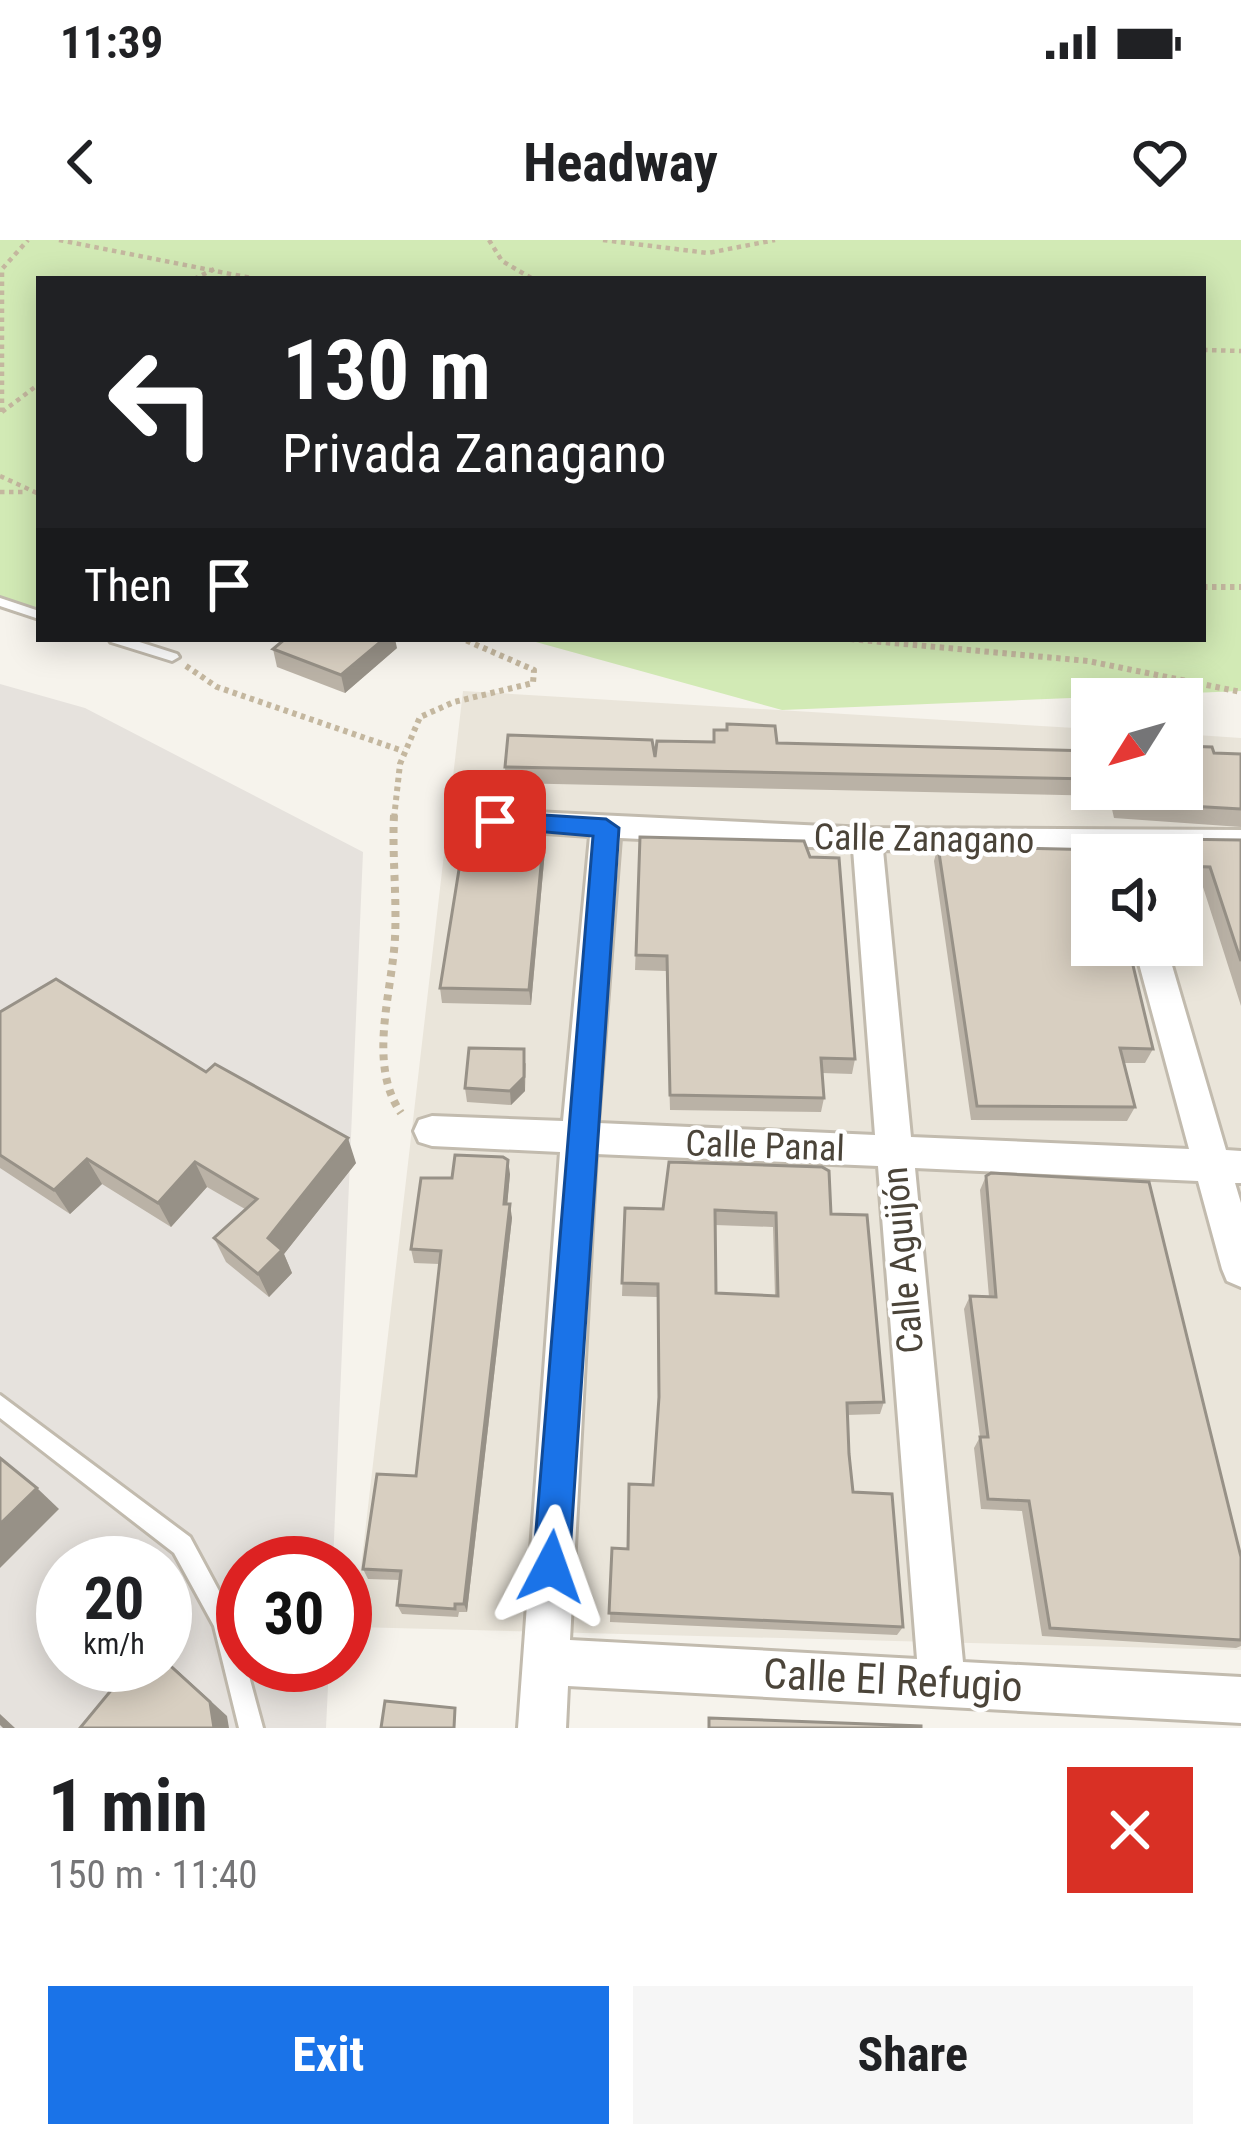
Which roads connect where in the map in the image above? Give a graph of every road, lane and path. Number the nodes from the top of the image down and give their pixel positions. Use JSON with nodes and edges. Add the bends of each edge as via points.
{"nodes":[{"id":1,"x":28,"y":240,"type":"edge"},
{"id":2,"x":59,"y":240,"type":"edge"},
{"id":3,"x":489,"y":240,"type":"edge"},
{"id":4,"x":603,"y":240,"type":"edge"},
{"id":5,"x":776,"y":240,"type":"edge"},
{"id":6,"x":215,"y":268,"type":"junction"},
{"id":7,"x":200,"y":276,"type":"edge"},
{"id":8,"x":245,"y":276,"type":"edge"},
{"id":9,"x":528,"y":276,"type":"edge"},
{"id":10,"x":1206,"y":350,"type":"edge"},
{"id":11,"x":1241,"y":351,"type":"edge"},
{"id":12,"x":36,"y":387,"type":"edge"},
{"id":13,"x":1,"y":413,"type":"edge"},
{"id":14,"x":0,"y":476,"type":"edge"},
{"id":15,"x":0,"y":492,"type":"edge"},
{"id":16,"x":36,"y":493,"type":"edge"},
{"id":17,"x":1206,"y":587,"type":"edge"},
{"id":18,"x":1241,"y":587,"type":"edge"},
{"id":19,"x":0,"y":602,"type":"edge"},
{"id":20,"x":36,"y":613,"type":"edge"},
{"id":21,"x":125,"y":642,"type":"edge"},
{"id":22,"x":470,"y":642,"type":"edge"},
{"id":23,"x":889,"y":642,"type":"edge"},
{"id":24,"x":990,"y":642,"type":"edge"},
{"id":25,"x":981,"y":649,"type":"junction"},
{"id":26,"x":172,"y":657,"type":"joint"},
{"id":27,"x":1241,"y":692,"type":"edge"},
{"id":28,"x":403,"y":751,"type":"junction"},
{"id":29,"x":495,"y":821,"type":"dead end"},
{"id":30,"x":606,"y":828,"type":"junction"},
{"id":31,"x":866,"y":839,"type":"junction"},
{"id":32,"x":1241,"y":842,"type":"edge"},
{"id":33,"x":1203,"y":844,"type":"edge"},
{"id":34,"x":1071,"y":847,"type":"edge"},
{"id":35,"x":1157,"y":966,"type":"edge"},
{"id":36,"x":399,"y":1112,"type":"dead end"},
{"id":37,"x":432,"y":1130,"type":"dead end"},
{"id":38,"x":579,"y":1139,"type":"junction"},
{"id":39,"x":893,"y":1150,"type":"junction"},
{"id":40,"x":1228,"y":1167,"type":"edge"},
{"id":41,"x":1241,"y":1269,"type":"edge"},
{"id":42,"x":0,"y":1405,"type":"edge"},
{"id":43,"x":544,"y":1662,"type":"junction"},
{"id":44,"x":942,"y":1682,"type":"junction"},
{"id":45,"x":1241,"y":1700,"type":"edge"},
{"id":46,"x":251,"y":1728,"type":"edge"},
{"id":47,"x":542,"y":1728,"type":"edge"}],
"edges":[{"from":1,"to":13,"type":"path","via":[[2,269]]},
{"from":2,"to":6,"type":"path"},
{"from":3,"to":9,"type":"path","via":[[502,261]]},
{"from":4,"to":5,"type":"path","via":[[709,253]]},
{"from":6,"to":7,"type":"path"},
{"from":6,"to":8,"type":"path"},
{"from":10,"to":11,"type":"path"},
{"from":12,"to":13,"type":"path"},
{"from":14,"to":16,"type":"path"},
{"from":15,"to":16,"type":"path"},
{"from":17,"to":18,"type":"path"},
{"from":19,"to":20,"type":"lane"},
{"from":21,"to":26,"type":"lane"},
{"from":22,"to":28,"type":"path","via":[[534,670],[533,683],[422,714]]},
{"from":23,"to":25,"type":"path"},
{"from":24,"to":25,"type":"path"},
{"from":25,"to":27,"type":"path"},
{"from":26,"to":28,"type":"path","via":[[217,687]]},
{"from":28,"to":36,"type":"path","via":[[385,1043],[386,1086]]},
{"from":29,"to":30,"type":"street","name":"Calle Zanagano"},
{"from":30,"to":31,"type":"street","name":"Calle Zanagano"},
{"from":30,"to":38,"type":"street"},
{"from":31,"to":34,"type":"street","name":"Calle Zanagano"},
{"from":31,"to":39,"type":"street","name":"Calle Aguijón"},
{"from":32,"to":33,"type":"street","name":"Calle Zanagano"},
{"from":35,"to":40,"type":"street"},
{"from":37,"to":38,"type":"street","name":"Calle Panal"},
{"from":38,"to":39,"type":"street","name":"Calle Panal"},
{"from":38,"to":43,"type":"street"},
{"from":39,"to":40,"type":"street","name":"Calle Panal"},
{"from":39,"to":44,"type":"street","name":"Calle Aguijón"},
{"from":40,"to":41,"type":"street"},
{"from":42,"to":46,"type":"lane","via":[[182,1545],[224,1623]]},
{"from":43,"to":44,"type":"street","name":"Calle El Refugio"},
{"from":43,"to":47,"type":"street"},
{"from":44,"to":45,"type":"street","name":"Calle El Refugio"}]}
